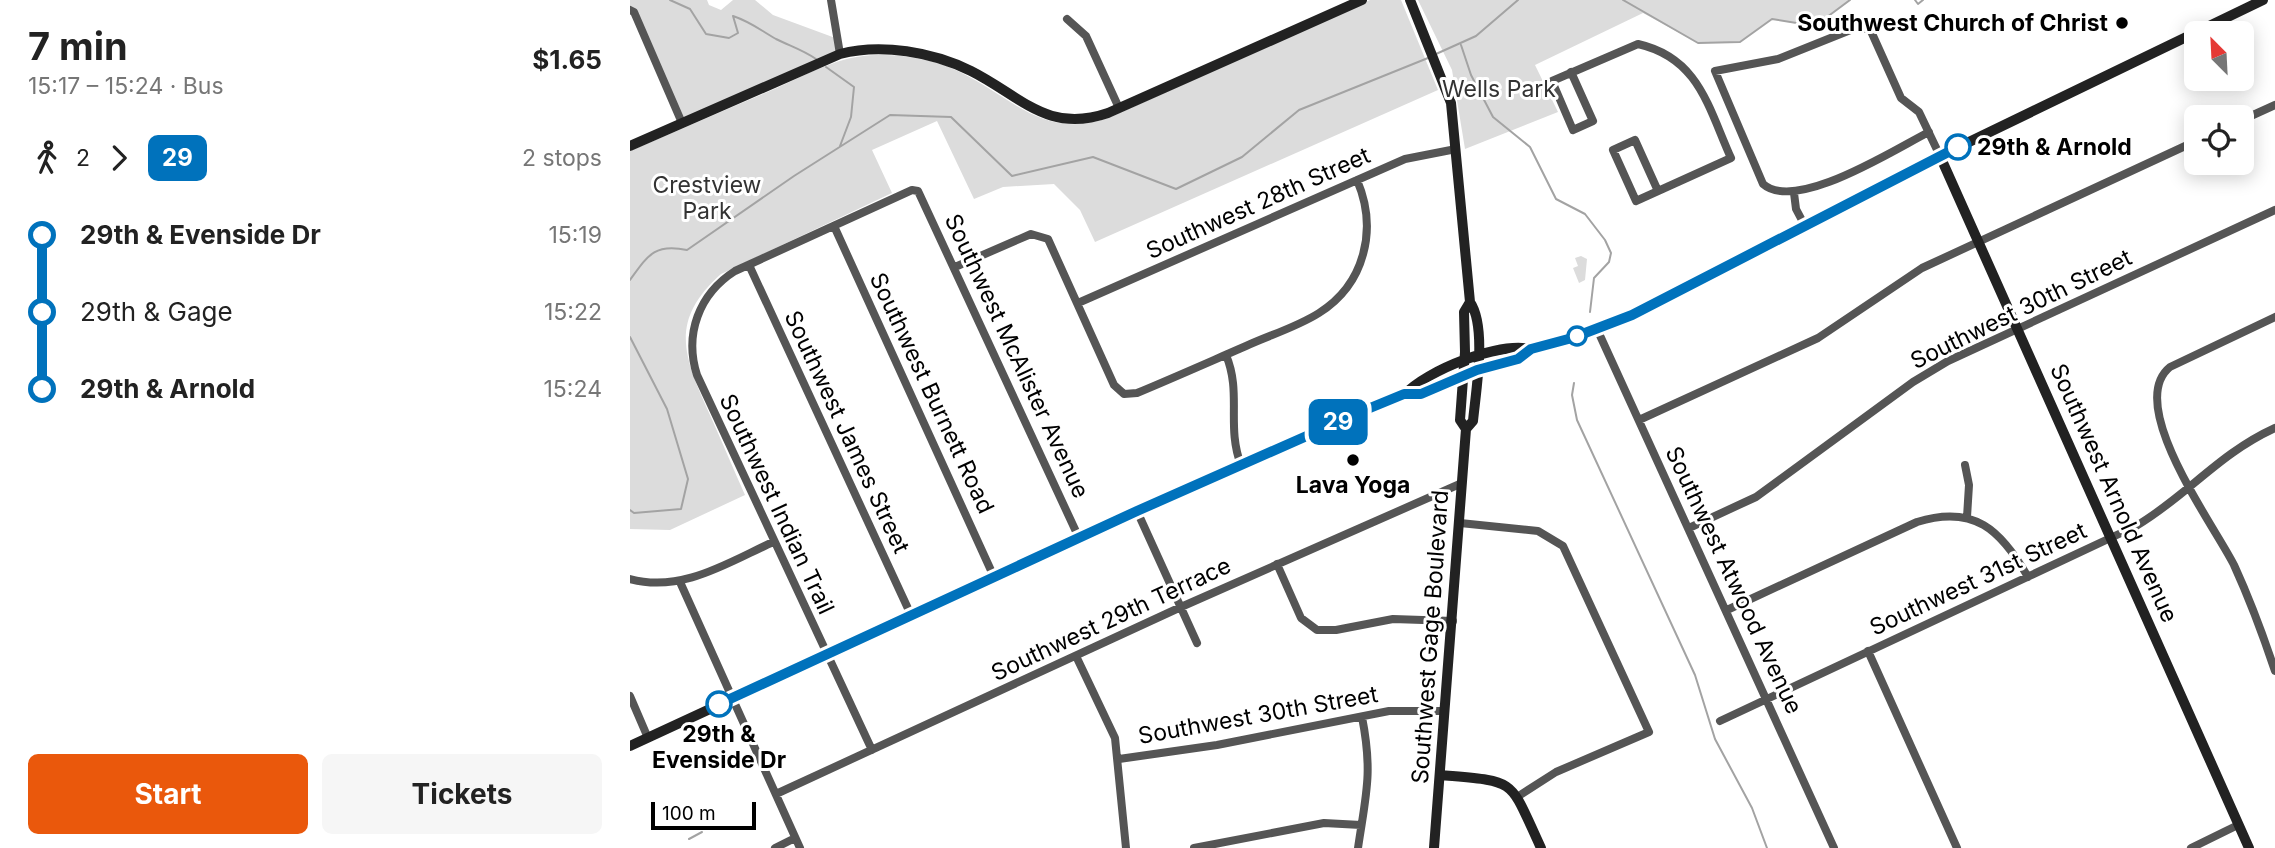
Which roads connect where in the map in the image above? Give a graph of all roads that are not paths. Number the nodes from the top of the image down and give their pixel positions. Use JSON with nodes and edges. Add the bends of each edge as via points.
{"nodes":[{"id":1,"x":831,"y":0,"type":"edge"},
{"id":2,"x":1362,"y":0,"type":"edge"},
{"id":3,"x":1410,"y":0,"type":"edge"},
{"id":4,"x":2263,"y":0,"type":"edge"},
{"id":5,"x":630,"y":10,"type":"edge"},
{"id":6,"x":1067,"y":19,"type":"dead end"},
{"id":7,"x":840,"y":54,"type":"junction"},
{"id":8,"x":1571,"y":72,"type":"junction"},
{"id":9,"x":2275,"y":105,"type":"edge"},
{"id":10,"x":1119,"y":108,"type":"junction"},
{"id":11,"x":2254,"y":115,"type":"edge"},
{"id":12,"x":682,"y":123,"type":"junction"},
{"id":13,"x":1929,"y":132,"type":"junction"},
{"id":14,"x":630,"y":146,"type":"edge"},
{"id":15,"x":2184,"y":147,"type":"edge"},
{"id":16,"x":1456,"y":149,"type":"junction"},
{"id":17,"x":1940,"y":156,"type":"junction"},
{"id":18,"x":1357,"y":180,"type":"junction"},
{"id":19,"x":1658,"y":191,"type":"junction"},
{"id":20,"x":1794,"y":193,"type":"junction"},
{"id":21,"x":2275,"y":210,"type":"edge"},
{"id":22,"x":834,"y":226,"type":"junction"},
{"id":23,"x":1805,"y":226,"type":"junction"},
{"id":24,"x":1979,"y":242,"type":"junction"},
{"id":25,"x":749,"y":265,"type":"junction"},
{"id":26,"x":955,"y":267,"type":"junction"},
{"id":27,"x":1470,"y":302,"type":"junction"},
{"id":28,"x":1078,"y":303,"type":"junction"},
{"id":29,"x":2275,"y":317,"type":"edge"},
{"id":30,"x":1597,"y":329,"type":"junction"},
{"id":31,"x":2018,"y":329,"type":"junction"},
{"id":32,"x":1531,"y":349,"type":"junction"},
{"id":33,"x":1226,"y":355,"type":"junction"},
{"id":34,"x":1477,"y":356,"type":"junction"},
{"id":35,"x":1465,"y":361,"type":"junction"},
{"id":36,"x":1477,"y":370,"type":"junction"},
{"id":37,"x":1464,"y":376,"type":"junction"},
{"id":38,"x":1404,"y":394,"type":"junction"},
{"id":39,"x":1639,"y":420,"type":"junction"},
{"id":40,"x":2275,"y":428,"type":"edge"},
{"id":41,"x":1466,"y":429,"type":"junction"},
{"id":42,"x":1241,"y":465,"type":"junction"},
{"id":43,"x":1965,"y":465,"type":"dead end"},
{"id":44,"x":1462,"y":483,"type":"junction"},
{"id":45,"x":2188,"y":485,"type":"junction"},
{"id":46,"x":1137,"y":511,"type":"junction"},
{"id":47,"x":1966,"y":517,"type":"junction"},
{"id":48,"x":1460,"y":523,"type":"junction"},
{"id":49,"x":1689,"y":528,"type":"junction"},
{"id":50,"x":1079,"y":538,"type":"junction"},
{"id":51,"x":2112,"y":538,"type":"junction"},
{"id":52,"x":773,"y":542,"type":"junction"},
{"id":53,"x":1278,"y":564,"type":"junction"},
{"id":54,"x":994,"y":577,"type":"junction"},
{"id":55,"x":2028,"y":577,"type":"junction"},
{"id":56,"x":630,"y":579,"type":"edge"},
{"id":57,"x":680,"y":582,"type":"junction"},
{"id":58,"x":1181,"y":607,"type":"junction"},
{"id":59,"x":1727,"y":610,"type":"junction"},
{"id":60,"x":911,"y":615,"type":"junction"},
{"id":61,"x":1453,"y":621,"type":"junction"},
{"id":62,"x":2275,"y":636,"type":"edge"},
{"id":63,"x":2264,"y":640,"type":"junction"},
{"id":64,"x":1197,"y":643,"type":"dead end"},
{"id":65,"x":1868,"y":651,"type":"junction"},
{"id":66,"x":827,"y":654,"type":"junction"},
{"id":67,"x":1076,"y":656,"type":"junction"},
{"id":68,"x":2275,"y":671,"type":"edge"},
{"id":69,"x":630,"y":696,"type":"edge"},
{"id":70,"x":732,"y":698,"type":"junction"},
{"id":71,"x":1767,"y":699,"type":"junction"},
{"id":72,"x":1445,"y":711,"type":"junction"},
{"id":73,"x":1362,"y":717,"type":"junction"},
{"id":74,"x":1720,"y":721,"type":"dead end"},
{"id":75,"x":648,"y":738,"type":"junction"},
{"id":76,"x":630,"y":746,"type":"edge"},
{"id":77,"x":872,"y":750,"type":"junction"},
{"id":78,"x":1119,"y":759,"type":"junction"},
{"id":79,"x":1440,"y":775,"type":"junction"},
{"id":80,"x":776,"y":794,"type":"junction"},
{"id":81,"x":1517,"y":797,"type":"junction"},
{"id":82,"x":1361,"y":825,"type":"junction"},
{"id":83,"x":2238,"y":825,"type":"junction"},
{"id":84,"x":795,"y":838,"type":"junction"},
{"id":85,"x":775,"y":848,"type":"edge"},
{"id":86,"x":800,"y":848,"type":"edge"},
{"id":87,"x":1126,"y":848,"type":"edge"},
{"id":88,"x":1194,"y":848,"type":"edge"},
{"id":89,"x":1358,"y":848,"type":"edge"},
{"id":90,"x":1434,"y":848,"type":"edge"},
{"id":91,"x":1541,"y":848,"type":"edge"},
{"id":92,"x":1834,"y":848,"type":"edge"},
{"id":93,"x":1957,"y":848,"type":"edge"},
{"id":94,"x":2191,"y":848,"type":"edge"},
{"id":95,"x":2249,"y":848,"type":"edge"}],
"edges":[{"from":1,"to":7,"type":"street"},
{"from":2,"to":10,"type":"main road"},
{"from":3,"to":16,"type":"main road","name":"Southwest Gage Boulevard","via":[[1451,103]]},
{"from":4,"to":17,"type":"main road"},
{"from":5,"to":12,"type":"street"},
{"from":6,"to":10,"type":"street","via":[[1086,36]]},
{"from":7,"to":10,"type":"main road","via":[[874,48],[950,64],[971,71],[1034,111],[1060,119],[1085,119]]},
{"from":7,"to":12,"type":"main road"},
{"from":8,"to":8,"type":"street","via":[[1593,121],[1573,130],[1552,81]]},
{"from":8,"to":19,"type":"street","via":[[1638,44],[1663,51],[1692,74],[1731,158]]},
{"from":9,"to":11,"type":"street"},
{"from":12,"to":14,"type":"main road"},
{"from":13,"to":17,"type":"street"},
{"from":13,"to":20,"type":"street","via":[[1822,185]]},
{"from":13,"to":20,"type":"street","via":[[1919,112],[1901,97],[1870,29],[1853,29],[1778,59],[1715,71],[1763,184],[1771,190]]},
{"from":15,"to":24,"type":"street"},
{"from":16,"to":18,"type":"street","name":"Southwest 28th Street","via":[[1405,159]]},
{"from":16,"to":27,"type":"main road","name":"Southwest Gage Boulevard"},
{"from":17,"to":23,"type":"main road"},
{"from":17,"to":24,"type":"main road","name":"Southwest Arnold Avenue"},
{"from":18,"to":28,"type":"street","name":"Southwest 28th Street"},
{"from":18,"to":33,"type":"street","via":[[1367,213],[1367,235],[1359,268],[1346,289],[1313,317]]},
{"from":19,"to":19,"type":"street","via":[[1636,201],[1613,150],[1635,140]]},
{"from":20,"to":23,"type":"street"},
{"from":21,"to":31,"type":"street","name":"Southwest 30th Street"},
{"from":22,"to":25,"type":"street"},
{"from":22,"to":26,"type":"street","name":"Southwest McAlister Avenue","via":[[918,191]]},
{"from":22,"to":54,"type":"street","name":"Southwest Burnett Road"},
{"from":23,"to":30,"type":"main road"},
{"from":24,"to":31,"type":"main road","name":"Southwest Arnold Avenue"},
{"from":24,"to":39,"type":"street","via":[[1912,273],[1801,347]]},
{"from":25,"to":52,"type":"street","name":"Southwest Indian Trail","via":[[723,280],[707,297],[695,322],[692,347],[697,375]]},
{"from":25,"to":60,"type":"street","name":"Southwest James Street"},
{"from":26,"to":28,"type":"street","via":[[1031,234],[1043,235]]},
{"from":26,"to":50,"type":"street","name":"Southwest McAlister Avenue"},
{"from":27,"to":34,"type":"main road","name":"Southwest Gage Boulevard","via":[[1477,312]]},
{"from":27,"to":35,"type":"main road","name":"Southwest Gage Boulevard","via":[[1464,313]]},
{"from":28,"to":33,"type":"street","via":[[1114,385],[1124,394],[1137,393]]},
{"from":29,"to":45,"type":"street","via":[[2162,374],[2155,394],[2160,417]]},
{"from":30,"to":32,"type":"main road"},
{"from":30,"to":39,"type":"street","name":"Southwest Atwood Avenue"},
{"from":31,"to":49,"type":"street","name":"Southwest 30th Street","via":[[1926,374],[1756,497]]},
{"from":31,"to":51,"type":"main road","name":"Southwest Arnold Avenue"},
{"from":32,"to":34,"type":"main road","via":[[1514,346]]},
{"from":32,"to":36,"type":"main road","via":[[1518,359]]},
{"from":33,"to":42,"type":"street","via":[[1235,382],[1232,431]]},
{"from":34,"to":35,"type":"main road"},
{"from":34,"to":36,"type":"main road","name":"Southwest Gage Boulevard"},
{"from":35,"to":37,"type":"main road","name":"Southwest Gage Boulevard"},
{"from":35,"to":38,"type":"main road","via":[[1416,382]]},
{"from":36,"to":37,"type":"main road"},
{"from":36,"to":41,"type":"main road","name":"Southwest Gage Boulevard","via":[[1473,421]]},
{"from":37,"to":38,"type":"main road","via":[[1421,394]]},
{"from":37,"to":41,"type":"main road","name":"Southwest Gage Boulevard","via":[[1460,420]]},
{"from":38,"to":42,"type":"main road"},
{"from":39,"to":49,"type":"street","name":"Southwest Atwood Avenue"},
{"from":40,"to":45,"type":"street","name":"Southwest 31st Street","via":[[2230,452]]},
{"from":41,"to":44,"type":"main road","name":"Southwest Gage Boulevard"},
{"from":42,"to":46,"type":"main road"},
{"from":43,"to":47,"type":"street","via":[[1969,485]]},
{"from":44,"to":48,"type":"main road","name":"Southwest Gage Boulevard"},
{"from":44,"to":53,"type":"street","name":"Southwest 29th Terrace"},
{"from":45,"to":51,"type":"street","name":"Southwest 31st Street","via":[[2166,506]]},
{"from":45,"to":63,"type":"street","via":[[2228,554]]},
{"from":46,"to":50,"type":"main road"},
{"from":46,"to":58,"type":"street"},
{"from":47,"to":55,"type":"street","via":[[2000,536]]},
{"from":47,"to":59,"type":"street","via":[[1941,516],[1917,522]]},
{"from":48,"to":61,"type":"main road","name":"Southwest Gage Boulevard"},
{"from":48,"to":81,"type":"street","via":[[1533,529],[1563,547],[1649,732],[1556,772]]},
{"from":49,"to":59,"type":"street","name":"Southwest Atwood Avenue"},
{"from":50,"to":54,"type":"main road"},
{"from":51,"to":55,"type":"street","name":"Southwest 31st Street"},
{"from":51,"to":83,"type":"main road","name":"Southwest Arnold Avenue"},
{"from":52,"to":57,"type":"street"},
{"from":52,"to":66,"type":"street","name":"Southwest Indian Trail"},
{"from":53,"to":58,"type":"street","name":"Southwest 29th Terrace"},
{"from":53,"to":61,"type":"street","via":[[1301,618],[1317,629],[1393,619]]},
{"from":54,"to":60,"type":"main road"},
{"from":55,"to":65,"type":"street","name":"Southwest 31st Street"},
{"from":56,"to":57,"type":"street","via":[[653,584]]},
{"from":57,"to":70,"type":"street"},
{"from":58,"to":64,"type":"street"},
{"from":58,"to":67,"type":"street","name":"Southwest 29th Terrace"},
{"from":59,"to":71,"type":"street","name":"Southwest Atwood Avenue"},
{"from":60,"to":66,"type":"main road"},
{"from":61,"to":72,"type":"main road","name":"Southwest Gage Boulevard"},
{"from":62,"to":63,"type":"street"},
{"from":63,"to":68,"type":"street"},
{"from":65,"to":71,"type":"street","name":"Southwest 31st Street"},
{"from":65,"to":93,"type":"street"},
{"from":66,"to":70,"type":"main road"},
{"from":66,"to":77,"type":"street","name":"Southwest Indian Trail"},
{"from":67,"to":77,"type":"street","name":"Southwest 29th Terrace"},
{"from":67,"to":78,"type":"street","via":[[1112,731]]},
{"from":69,"to":75,"type":"street"},
{"from":70,"to":75,"type":"main road"},
{"from":70,"to":80,"type":"street"},
{"from":71,"to":74,"type":"street","name":"Southwest 31st Street"},
{"from":71,"to":92,"type":"street","name":"Southwest Atwood Avenue"},
{"from":72,"to":73,"type":"street","name":"Southwest 30th Street","via":[[1398,710]]},
{"from":72,"to":79,"type":"main road","name":"Southwest Gage Boulevard"},
{"from":73,"to":78,"type":"street","name":"Southwest 30th Street"},
{"from":73,"to":82,"type":"street","via":[[1370,767]]},
{"from":75,"to":76,"type":"main road"},
{"from":77,"to":80,"type":"street","name":"Southwest 29th Terrace"},
{"from":78,"to":87,"type":"street"},
{"from":79,"to":81,"type":"main road","via":[[1491,779],[1505,784]]},
{"from":79,"to":90,"type":"main road","name":"Southwest Gage Boulevard"},
{"from":80,"to":84,"type":"street"},
{"from":81,"to":91,"type":"main road"},
{"from":82,"to":88,"type":"street","via":[[1324,823]]},
{"from":82,"to":89,"type":"street"},
{"from":83,"to":94,"type":"street"},
{"from":83,"to":95,"type":"main road","name":"Southwest Arnold Avenue"},
{"from":84,"to":85,"type":"street"},
{"from":84,"to":86,"type":"street"}]}
